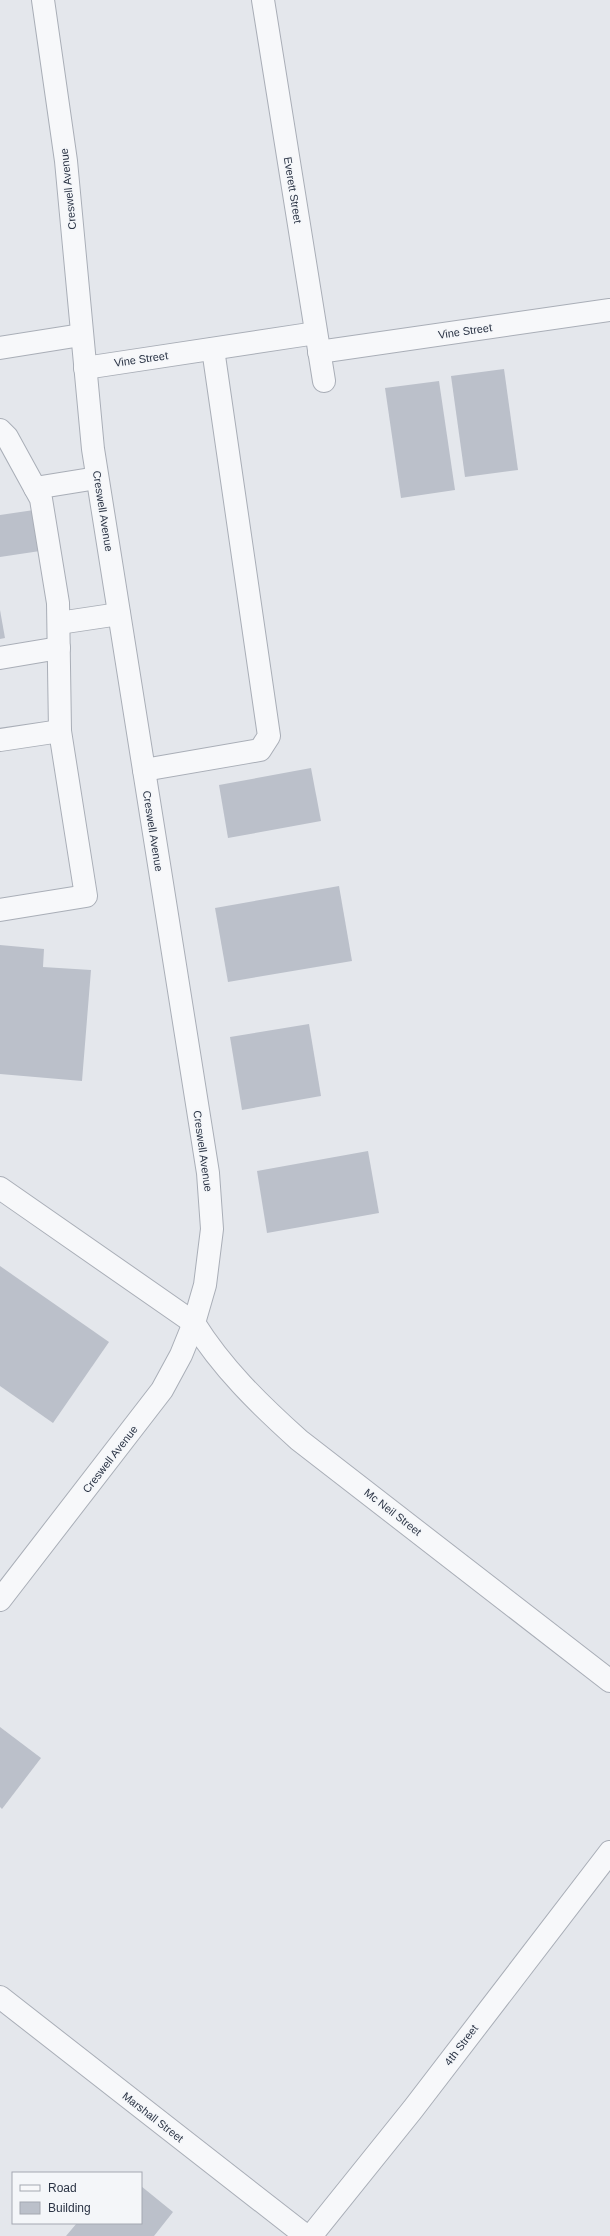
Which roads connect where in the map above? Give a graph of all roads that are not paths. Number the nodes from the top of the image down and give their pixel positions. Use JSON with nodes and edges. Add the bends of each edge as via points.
{"nodes":[{"id":1,"x":43,"y":0,"type":"edge"},
{"id":2,"x":263,"y":0,"type":"edge"},
{"id":3,"x":610,"y":310,"type":"edge"},
{"id":4,"x":81,"y":335,"type":"junction"},
{"id":5,"x":318,"y":343,"type":"junction"},
{"id":6,"x":0,"y":348,"type":"edge"},
{"id":7,"x":213,"y":349,"type":"junction"},
{"id":8,"x":84,"y":368,"type":"junction"},
{"id":9,"x":324,"y":381,"type":"dead end"},
{"id":10,"x":0,"y":430,"type":"edge"},
{"id":11,"x":97,"y":478,"type":"junction"},
{"id":12,"x":35,"y":488,"type":"junction"},
{"id":13,"x":119,"y":614,"type":"junction"},
{"id":14,"x":59,"y":623,"type":"junction"},
{"id":15,"x":59,"y":648,"type":"junction"},
{"id":16,"x":0,"y":658,"type":"edge"},
{"id":17,"x":60,"y":731,"type":"junction"},
{"id":18,"x":0,"y":740,"type":"edge"},
{"id":19,"x":144,"y":770,"type":"junction"},
{"id":20,"x":0,"y":910,"type":"edge"},
{"id":21,"x":0,"y":1188,"type":"edge"},
{"id":22,"x":194,"y":1323,"type":"junction"},
{"id":23,"x":0,"y":1600,"type":"edge"},
{"id":24,"x":610,"y":1681,"type":"edge"},
{"id":25,"x":610,"y":1852,"type":"edge"},
{"id":26,"x":0,"y":1997,"type":"edge"},
{"id":27,"x":306,"y":2236,"type":"edge"},
{"id":28,"x":311,"y":2236,"type":"edge"}],
"edges":[{"from":1,"to":4,"type":"street","name":"Creswell Avenue","via":[[66,161]]},
{"from":2,"to":5,"type":"street","name":"Everett Street"},
{"from":3,"to":5,"type":"street","name":"Vine Street"},
{"from":4,"to":6,"type":"street"},
{"from":4,"to":8,"type":"street","name":"Creswell Avenue"},
{"from":5,"to":7,"type":"street","name":"Vine Street"},
{"from":5,"to":9,"type":"street","name":"Everett Street"},
{"from":7,"to":8,"type":"street","name":"Vine Street"},
{"from":7,"to":19,"type":"street","via":[[269,736],[260,750]]},
{"from":8,"to":11,"type":"street","name":"Creswell Avenue"},
{"from":10,"to":12,"type":"street","via":[[7,437]]},
{"from":11,"to":12,"type":"street"},
{"from":11,"to":13,"type":"street","name":"Creswell Avenue"},
{"from":12,"to":14,"type":"street","via":[[41,499]]},
{"from":13,"to":14,"type":"street"},
{"from":13,"to":19,"type":"street","name":"Creswell Avenue"},
{"from":14,"to":15,"type":"street"},
{"from":15,"to":16,"type":"street"},
{"from":15,"to":17,"type":"street"},
{"from":17,"to":18,"type":"street"},
{"from":17,"to":20,"type":"street","via":[[86,896]]},
{"from":19,"to":22,"type":"street","name":"Creswell Avenue","via":[[208,1173],[212,1229],[204,1285]]},
{"from":21,"to":22,"type":"street"},
{"from":22,"to":23,"type":"street","name":"Creswell Avenue","via":[[181,1355],[162,1390]]},
{"from":22,"to":24,"type":"street","name":"Mc Neil Street","via":[[211,1351],[259,1404],[299,1440]]},
{"from":25,"to":28,"type":"street","name":"4th Street","via":[[413,2109]]},
{"from":26,"to":27,"type":"street","name":"Marshall Street"}]}
